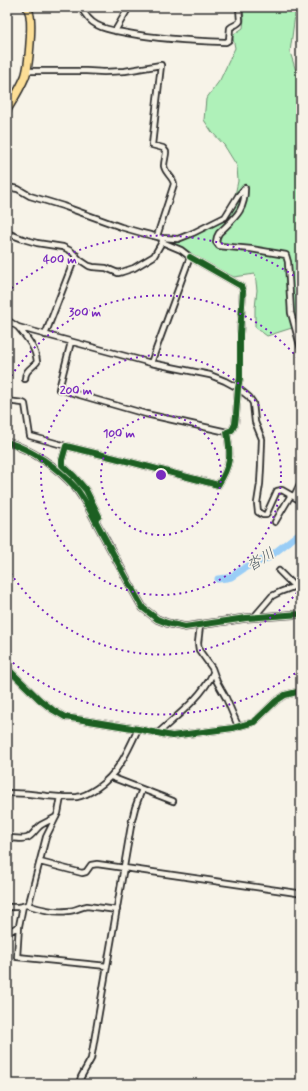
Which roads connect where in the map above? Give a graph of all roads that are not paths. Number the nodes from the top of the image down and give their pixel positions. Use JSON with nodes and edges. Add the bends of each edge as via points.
{"nodes":[{"id":1,"x":27,"y":7,"type":"edge"},
{"id":2,"x":81,"y":7,"type":"edge"},
{"id":3,"x":129,"y":7,"type":"edge"},
{"id":4,"x":240,"y":7,"type":"edge"},
{"id":5,"x":115,"y":31,"type":"junction"},
{"id":6,"x":26,"y":72,"type":"junction"},
{"id":7,"x":7,"y":110,"type":"edge"},
{"id":8,"x":7,"y":187,"type":"edge"},
{"id":9,"x":7,"y":233,"type":"edge"},
{"id":10,"x":160,"y":239,"type":"junction"},
{"id":11,"x":76,"y":255,"type":"junction"},
{"id":12,"x":190,"y":257,"type":"junction"},
{"id":13,"x":7,"y":320,"type":"edge"},
{"id":14,"x":18,"y":327,"type":"junction"},
{"id":15,"x":45,"y":334,"type":"junction"},
{"id":16,"x":71,"y":342,"type":"junction"},
{"id":17,"x":301,"y":349,"type":"edge"},
{"id":18,"x":151,"y":363,"type":"junction"},
{"id":19,"x":25,"y":379,"type":"dead end"},
{"id":20,"x":238,"y":388,"type":"junction"},
{"id":21,"x":7,"y":402,"type":"edge"},
{"id":22,"x":227,"y":432,"type":"junction"},
{"id":23,"x":7,"y":442,"type":"edge"},
{"id":24,"x":66,"y":446,"type":"junction"},
{"id":25,"x":301,"y":482,"type":"edge"},
{"id":26,"x":292,"y":496,"type":"junction"},
{"id":27,"x":301,"y":501,"type":"edge"},
{"id":28,"x":95,"y":520,"type":"junction"},
{"id":29,"x":275,"y":522,"type":"dead end"},
{"id":30,"x":279,"y":571,"type":"dead end"},
{"id":31,"x":301,"y":584,"type":"edge"},
{"id":32,"x":294,"y":586,"type":"junction"},
{"id":33,"x":301,"y":614,"type":"edge"},
{"id":34,"x":254,"y":617,"type":"junction"},
{"id":35,"x":200,"y":626,"type":"junction"},
{"id":36,"x":7,"y":668,"type":"edge"},
{"id":37,"x":213,"y":673,"type":"junction"},
{"id":38,"x":301,"y":691,"type":"edge"},
{"id":39,"x":238,"y":726,"type":"junction"},
{"id":40,"x":138,"y":729,"type":"junction"},
{"id":41,"x":158,"y":733,"type":"junction"},
{"id":42,"x":111,"y":777,"type":"junction"},
{"id":43,"x":142,"y":789,"type":"junction"},
{"id":44,"x":7,"y":793,"type":"edge"},
{"id":45,"x":61,"y":797,"type":"junction"},
{"id":46,"x":173,"y":801,"type":"dead end"},
{"id":47,"x":56,"y":817,"type":"junction"},
{"id":48,"x":7,"y":838,"type":"edge"},
{"id":49,"x":40,"y":862,"type":"junction"},
{"id":50,"x":124,"y":868,"type":"junction"},
{"id":51,"x":301,"y":893,"type":"edge"},
{"id":52,"x":25,"y":906,"type":"junction"},
{"id":53,"x":7,"y":908,"type":"edge"},
{"id":54,"x":117,"y":910,"type":"junction"},
{"id":55,"x":19,"y":926,"type":"junction"},
{"id":56,"x":7,"y":933,"type":"edge"},
{"id":57,"x":107,"y":966,"type":"junction"},
{"id":58,"x":79,"y":1084,"type":"edge"}],
"edges":[{"from":1,"to":6,"type":"main road","via":[[30,16]]},
{"from":2,"to":5,"type":"street","via":[[86,17],[98,26]]},
{"from":3,"to":5,"type":"street"},
{"from":4,"to":5,"type":"street","via":[[240,21],[230,28],[229,40],[226,42],[172,39]]},
{"from":6,"to":7,"type":"main road"},
{"from":6,"to":10,"type":"street","via":[[125,71],[161,65],[152,145],[163,148],[166,152],[164,165],[174,184]]},
{"from":8,"to":10,"type":"street"},
{"from":9,"to":11,"type":"street","via":[[37,243],[63,247]]},
{"from":10,"to":11,"type":"street","via":[[154,256],[134,268],[118,273],[106,268],[93,267]]},
{"from":10,"to":12,"type":"street"},
{"from":10,"to":17,"type":"street","via":[[178,238],[193,233],[225,217],[245,188],[245,199],[240,212],[219,233],[216,242],[219,246],[286,255],[291,313]]},
{"from":11,"to":15,"type":"street"},
{"from":12,"to":18,"type":"street"},
{"from":12,"to":20,"type":"street","via":[[241,286],[243,291]]},
{"from":13,"to":14,"type":"street"},
{"from":14,"to":15,"type":"street"},
{"from":14,"to":19,"type":"street","via":[[37,357],[37,362],[25,375]]},
{"from":15,"to":16,"type":"street"},
{"from":16,"to":18,"type":"street"},
{"from":16,"to":22,"type":"street","via":[[59,389],[146,414]]},
{"from":18,"to":20,"type":"street","via":[[210,375]]},
{"from":20,"to":22,"type":"street","via":[[235,424],[232,430]]},
{"from":20,"to":26,"type":"street","via":[[254,403],[255,422],[262,440],[258,512],[266,515],[277,491],[282,490]]},
{"from":21,"to":24,"type":"street","via":[[25,404],[30,436]]},
{"from":22,"to":24,"type":"street","via":[[229,461],[218,485]]},
{"from":23,"to":28,"type":"street","via":[[31,452],[62,475],[79,493]]},
{"from":24,"to":28,"type":"street","via":[[62,465],[86,490],[100,516]]},
{"from":25,"to":26,"type":"street"},
{"from":26,"to":27,"type":"street"},
{"from":26,"to":29,"type":"street"},
{"from":28,"to":35,"type":"street","via":[[143,608],[167,623],[185,627]]},
{"from":30,"to":32,"type":"street"},
{"from":31,"to":32,"type":"street"},
{"from":32,"to":34,"type":"street","via":[[272,596]]},
{"from":33,"to":34,"type":"street"},
{"from":34,"to":35,"type":"street"},
{"from":35,"to":37,"type":"street","via":[[199,650]]},
{"from":36,"to":40,"type":"street","via":[[40,700],[64,716]]},
{"from":37,"to":39,"type":"street"},
{"from":37,"to":41,"type":"street","via":[[203,689]]},
{"from":38,"to":39,"type":"street","via":[[285,695],[254,722]]},
{"from":39,"to":41,"type":"street","via":[[172,736]]},
{"from":40,"to":41,"type":"street"},
{"from":40,"to":42,"type":"street","via":[[127,753]]},
{"from":42,"to":43,"type":"street"},
{"from":42,"to":45,"type":"street","via":[[84,795]]},
{"from":43,"to":46,"type":"street"},
{"from":43,"to":50,"type":"street","via":[[134,814]]},
{"from":44,"to":45,"type":"street"},
{"from":45,"to":47,"type":"street"},
{"from":47,"to":48,"type":"street","via":[[41,825],[26,838]]},
{"from":47,"to":49,"type":"street","via":[[46,837]]},
{"from":49,"to":50,"type":"street","via":[[82,873],[94,864]]},
{"from":49,"to":52,"type":"street","via":[[29,903]]},
{"from":50,"to":51,"type":"street"},
{"from":50,"to":54,"type":"street"},
{"from":52,"to":53,"type":"street"},
{"from":52,"to":54,"type":"street","via":[[67,912],[87,906]]},
{"from":52,"to":55,"type":"street"},
{"from":54,"to":57,"type":"street"},
{"from":55,"to":56,"type":"street"},
{"from":55,"to":57,"type":"street","via":[[17,957]]},
{"from":57,"to":58,"type":"street","via":[[91,1058]]}]}
